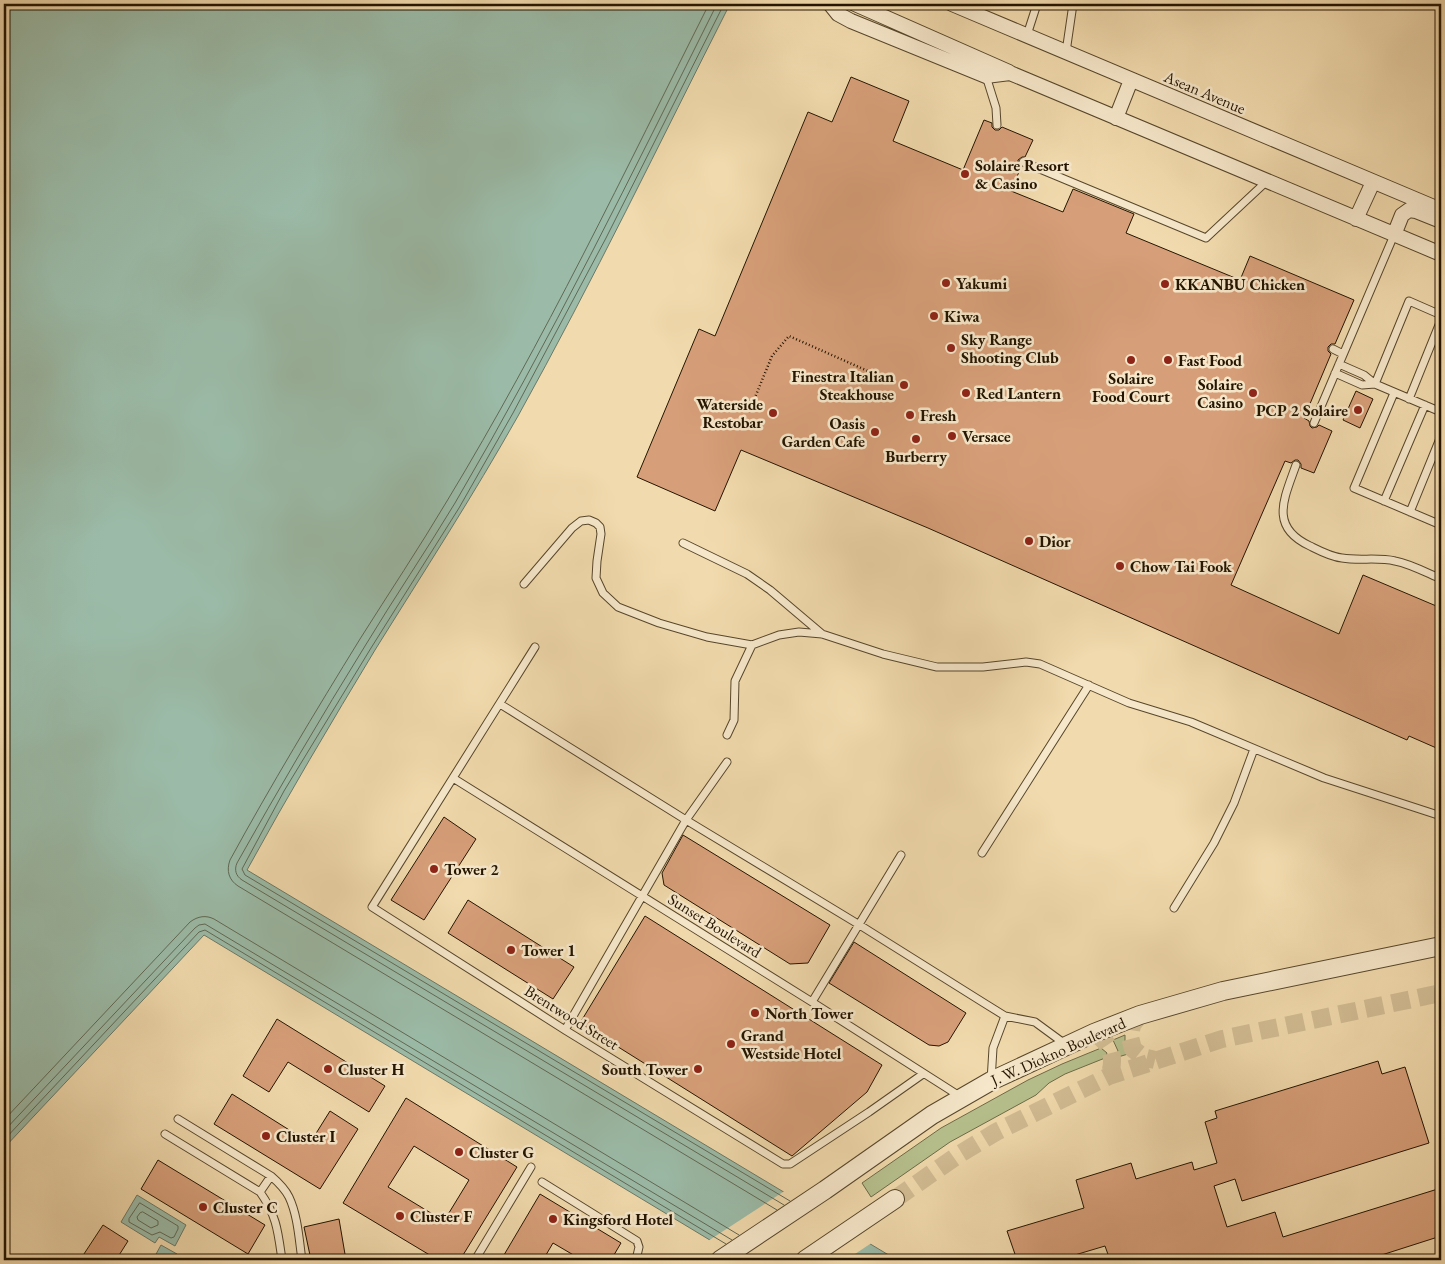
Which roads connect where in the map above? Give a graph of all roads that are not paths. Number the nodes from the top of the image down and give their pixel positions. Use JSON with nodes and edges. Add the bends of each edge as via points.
{"nodes":[{"id":1,"x":830,"y":4,"type":"edge"},
{"id":2,"x":839,"y":4,"type":"edge"},
{"id":3,"x":855,"y":4,"type":"edge"},
{"id":4,"x":953,"y":4,"type":"edge"},
{"id":5,"x":1037,"y":4,"type":"edge"},
{"id":6,"x":1073,"y":4,"type":"edge"},
{"id":7,"x":1027,"y":35,"type":"junction"},
{"id":8,"x":1066,"y":52,"type":"junction"},
{"id":9,"x":998,"y":75,"type":"junction"},
{"id":10,"x":1131,"y":80,"type":"junction"},
{"id":11,"x":1116,"y":118,"type":"junction"},
{"id":12,"x":997,"y":125,"type":"dead end"},
{"id":13,"x":1023,"y":162,"type":"dead end"},
{"id":14,"x":1267,"y":181,"type":"junction"},
{"id":15,"x":1373,"y":182,"type":"junction"},
{"id":16,"x":1441,"y":210,"type":"edge"},
{"id":17,"x":1356,"y":218,"type":"junction"},
{"id":18,"x":1441,"y":221,"type":"edge"},
{"id":19,"x":1394,"y":235,"type":"junction"},
{"id":20,"x":1441,"y":254,"type":"edge"},
{"id":21,"x":1441,"y":315,"type":"edge"},
{"id":22,"x":1441,"y":320,"type":"edge"},
{"id":23,"x":1333,"y":349,"type":"dead end"},
{"id":24,"x":1343,"y":354,"type":"junction"},
{"id":25,"x":1339,"y":364,"type":"junction"},
{"id":26,"x":1335,"y":373,"type":"junction"},
{"id":27,"x":1374,"y":384,"type":"junction"},
{"id":28,"x":1394,"y":392,"type":"junction"},
{"id":29,"x":1409,"y":399,"type":"junction"},
{"id":30,"x":1425,"y":405,"type":"junction"},
{"id":31,"x":1441,"y":412,"type":"edge"},
{"id":32,"x":1314,"y":423,"type":"dead end"},
{"id":33,"x":1441,"y":436,"type":"edge"},
{"id":34,"x":1296,"y":466,"type":"dead end"},
{"id":35,"x":1384,"y":501,"type":"junction"},
{"id":36,"x":1410,"y":512,"type":"junction"},
{"id":37,"x":1441,"y":525,"type":"edge"},
{"id":38,"x":683,"y":543,"type":"dead end"},
{"id":39,"x":1441,"y":579,"type":"edge"},
{"id":40,"x":524,"y":584,"type":"dead end"},
{"id":41,"x":822,"y":634,"type":"junction"},
{"id":42,"x":752,"y":645,"type":"junction"},
{"id":43,"x":535,"y":647,"type":"dead end"},
{"id":44,"x":1089,"y":685,"type":"junction"},
{"id":45,"x":500,"y":704,"type":"junction"},
{"id":46,"x":727,"y":735,"type":"dead end"},
{"id":47,"x":1254,"y":749,"type":"junction"},
{"id":48,"x":727,"y":762,"type":"dead end"},
{"id":49,"x":453,"y":778,"type":"junction"},
{"id":50,"x":1441,"y":816,"type":"edge"},
{"id":51,"x":686,"y":820,"type":"junction"},
{"id":52,"x":982,"y":853,"type":"dead end"},
{"id":53,"x":901,"y":856,"type":"dead end"},
{"id":54,"x":643,"y":897,"type":"junction"},
{"id":55,"x":1174,"y":908,"type":"dead end"},
{"id":56,"x":858,"y":924,"type":"junction"},
{"id":57,"x":1441,"y":946,"type":"edge"},
{"id":58,"x":812,"y":1002,"type":"junction"},
{"id":59,"x":1005,"y":1016,"type":"junction"},
{"id":60,"x":565,"y":1030,"type":"junction"},
{"id":61,"x":1068,"y":1045,"type":"junction"},
{"id":62,"x":923,"y":1074,"type":"junction"},
{"id":63,"x":990,"y":1081,"type":"junction"},
{"id":64,"x":961,"y":1098,"type":"junction"},
{"id":65,"x":178,"y":1119,"type":"dead end"},
{"id":66,"x":165,"y":1134,"type":"dead end"},
{"id":67,"x":531,"y":1167,"type":"dead end"},
{"id":68,"x":271,"y":1176,"type":"junction"},
{"id":69,"x":542,"y":1182,"type":"dead end"},
{"id":70,"x":260,"y":1192,"type":"junction"},
{"id":71,"x":895,"y":1199,"type":"tunnel mouth"},
{"id":72,"x":282,"y":1260,"type":"edge"},
{"id":73,"x":302,"y":1260,"type":"edge"},
{"id":74,"x":475,"y":1260,"type":"edge"},
{"id":75,"x":636,"y":1260,"type":"edge"},
{"id":76,"x":720,"y":1260,"type":"edge"},
{"id":77,"x":805,"y":1260,"type":"edge"}],
"edges":[{"from":1,"to":9,"type":"street","via":[[838,14],[851,21]]},
{"from":2,"to":9,"type":"street","via":[[862,18]]},
{"from":3,"to":9,"type":"street"},
{"from":4,"to":7,"type":"street","name":"Asean Avenue"},
{"from":5,"to":7,"type":"lane"},
{"from":6,"to":8,"type":"lane"},
{"from":7,"to":8,"type":"street","name":"Asean Avenue"},
{"from":8,"to":10,"type":"street","name":"Asean Avenue"},
{"from":9,"to":11,"type":"street"},
{"from":9,"to":12,"type":"lane"},
{"from":10,"to":11,"type":"street"},
{"from":10,"to":15,"type":"street","name":"Asean Avenue"},
{"from":11,"to":14,"type":"street"},
{"from":13,"to":14,"type":"lane","via":[[1206,238]]},
{"from":14,"to":17,"type":"street"},
{"from":15,"to":16,"type":"street","name":"Asean Avenue"},
{"from":15,"to":17,"type":"street"},
{"from":17,"to":19,"type":"street"},
{"from":18,"to":19,"type":"street","via":[[1409,210],[1402,215]]},
{"from":19,"to":20,"type":"street"},
{"from":19,"to":24,"type":"lane"},
{"from":21,"to":27,"type":"lane","via":[[1409,301]]},
{"from":22,"to":29,"type":"lane"},
{"from":23,"to":24,"type":"lane"},
{"from":24,"to":25,"type":"lane"},
{"from":25,"to":26,"type":"lane"},
{"from":25,"to":27,"type":"lane","via":[[1364,375]]},
{"from":26,"to":27,"type":"lane","via":[[1362,384]]},
{"from":26,"to":32,"type":"lane"},
{"from":27,"to":28,"type":"lane"},
{"from":28,"to":29,"type":"lane"},
{"from":28,"to":35,"type":"lane","via":[[1354,488]]},
{"from":29,"to":30,"type":"lane"},
{"from":30,"to":31,"type":"lane"},
{"from":30,"to":35,"type":"lane"},
{"from":33,"to":36,"type":"lane"},
{"from":34,"to":39,"type":"lane","via":[[1283,510],[1285,527],[1298,541],[1340,558],[1397,561]]},
{"from":35,"to":36,"type":"lane"},
{"from":36,"to":37,"type":"lane"},
{"from":38,"to":41,"type":"lane","via":[[747,574]]},
{"from":40,"to":42,"type":"lane","via":[[580,520],[589,520],[600,527],[601,534],[596,578],[603,593],[618,607],[707,637]]},
{"from":41,"to":42,"type":"lane","via":[[799,632],[779,635]]},
{"from":41,"to":44,"type":"lane","via":[[883,654],[937,666],[1040,664]]},
{"from":42,"to":46,"type":"lane","via":[[734,681],[734,720]]},
{"from":43,"to":45,"type":"lane"},
{"from":44,"to":47,"type":"lane"},
{"from":44,"to":52,"type":"lane"},
{"from":45,"to":49,"type":"lane"},
{"from":45,"to":51,"type":"lane"},
{"from":47,"to":50,"type":"lane","via":[[1324,778]]},
{"from":47,"to":55,"type":"lane","via":[[1218,835]]},
{"from":48,"to":51,"type":"lane"},
{"from":49,"to":54,"type":"lane","name":"Sunset Boulevard"},
{"from":49,"to":60,"type":"lane","name":"Brentwood Street","via":[[372,907]]},
{"from":51,"to":54,"type":"lane"},
{"from":51,"to":56,"type":"lane"},
{"from":53,"to":56,"type":"lane"},
{"from":54,"to":58,"type":"lane","name":"Sunset Boulevard"},
{"from":54,"to":60,"type":"lane"},
{"from":56,"to":58,"type":"lane"},
{"from":56,"to":59,"type":"lane"},
{"from":57,"to":61,"type":"street","name":"J. W. Diokno Boulevard","via":[[1223,991],[1140,1015]]},
{"from":58,"to":62,"type":"lane","name":"Sunset Boulevard"},
{"from":59,"to":61,"type":"lane","via":[[1035,1022]]},
{"from":59,"to":63,"type":"lane","via":[[993,1048]]},
{"from":60,"to":62,"type":"lane","name":"Brentwood Street","via":[[783,1164],[790,1164]]},
{"from":61,"to":63,"type":"street","name":"J. W. Diokno Boulevard"},
{"from":62,"to":64,"type":"lane","name":"Sunset Boulevard"},
{"from":63,"to":64,"type":"street","name":"J. W. Diokno Boulevard"},
{"from":64,"to":76,"type":"street","name":"J. W. Diokno Boulevard"},
{"from":65,"to":68,"type":"lane"},
{"from":66,"to":70,"type":"lane"},
{"from":67,"to":74,"type":"lane"},
{"from":68,"to":70,"type":"lane"},
{"from":68,"to":73,"type":"lane","via":[[289,1197]]},
{"from":69,"to":75,"type":"lane","via":[[638,1241]]},
{"from":70,"to":72,"type":"lane","via":[[276,1219]]},
{"from":71,"to":77,"type":"street"}]}
